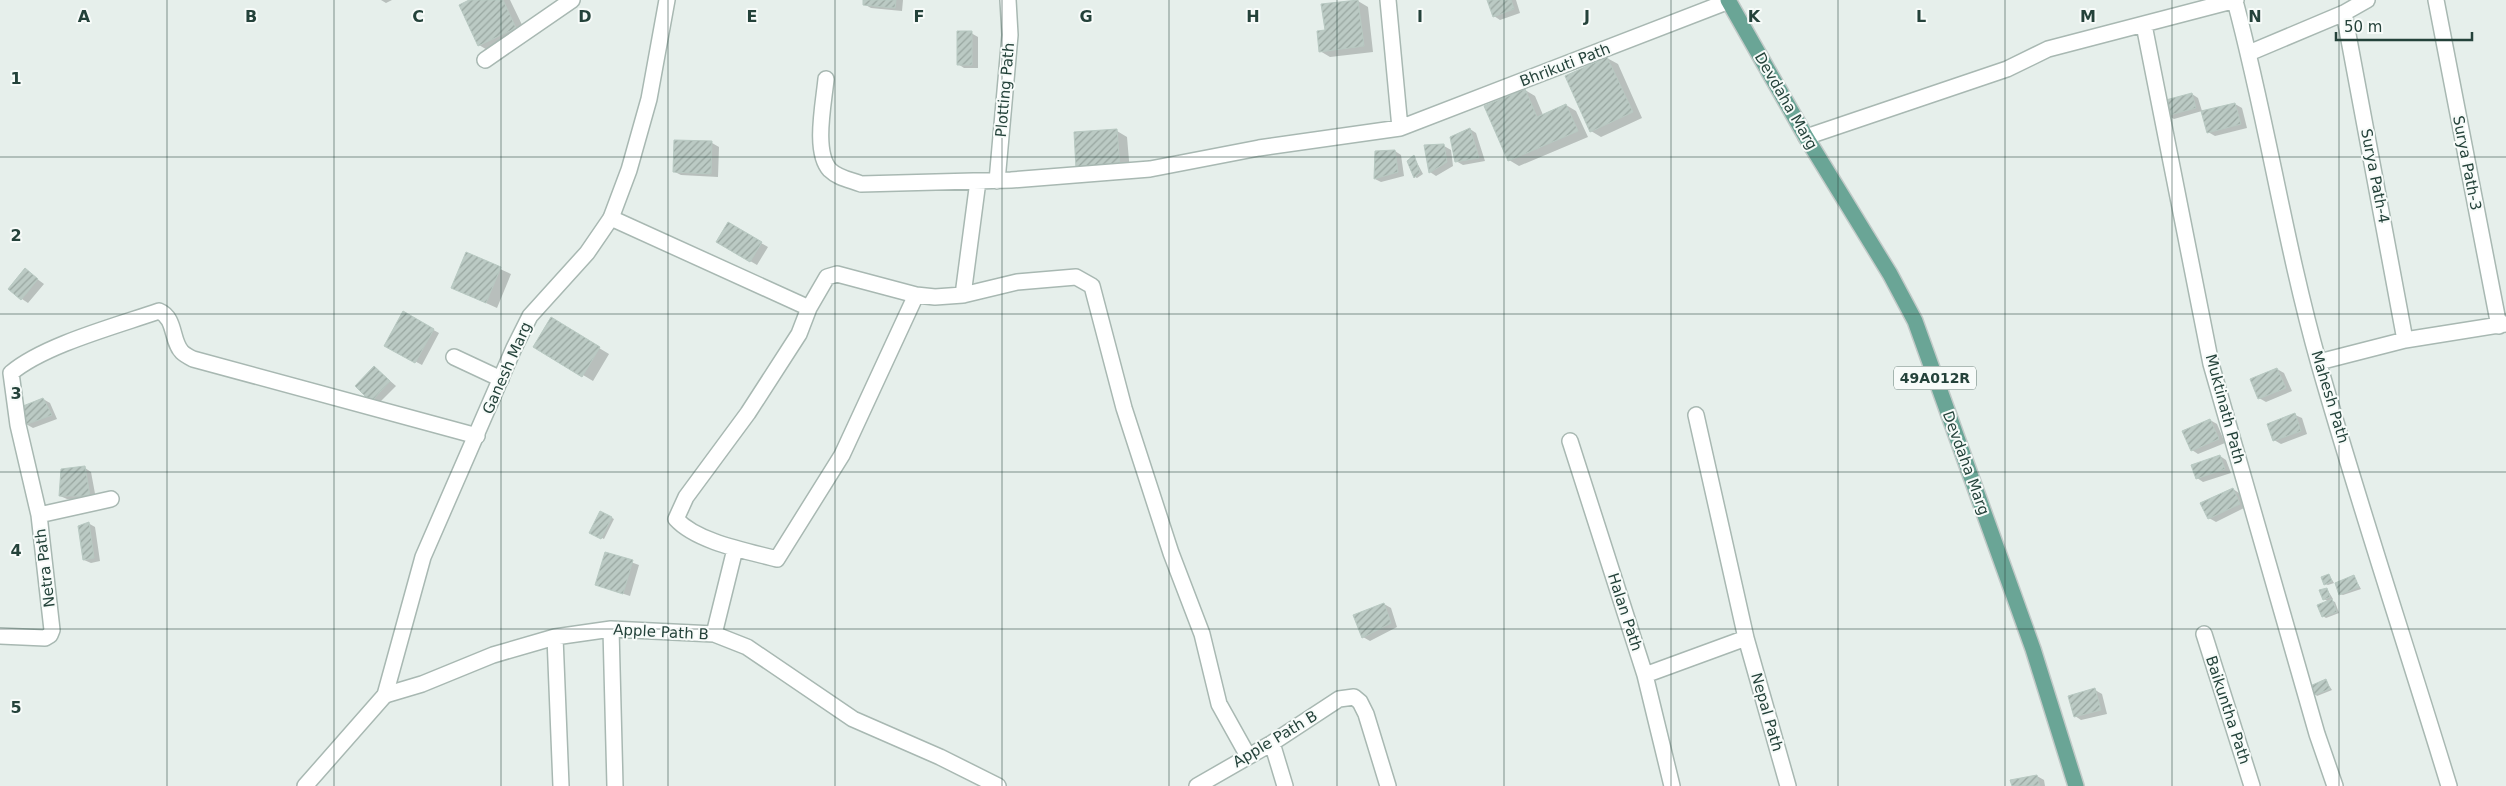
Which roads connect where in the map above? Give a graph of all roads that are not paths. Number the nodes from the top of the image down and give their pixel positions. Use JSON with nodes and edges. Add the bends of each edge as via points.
{"nodes":[{"id":1,"x":572,"y":0,"type":"edge"},
{"id":2,"x":667,"y":0,"type":"edge"},
{"id":3,"x":1008,"y":0,"type":"edge"},
{"id":4,"x":1388,"y":0,"type":"edge"},
{"id":5,"x":1729,"y":0,"type":"edge"},
{"id":6,"x":2236,"y":0,"type":"edge"},
{"id":7,"x":2368,"y":0,"type":"edge"},
{"id":8,"x":2436,"y":0,"type":"edge"},
{"id":9,"x":2344,"y":13,"type":"junction"},
{"id":10,"x":2144,"y":25,"type":"junction"},
{"id":11,"x":2249,"y":53,"type":"junction"},
{"id":12,"x":485,"y":60,"type":"dead end"},
{"id":13,"x":826,"y":79,"type":"dead end"},
{"id":14,"x":1400,"y":128,"type":"junction"},
{"id":15,"x":1806,"y":137,"type":"junction"},
{"id":16,"x":978,"y":181,"type":"junction"},
{"id":17,"x":997,"y":181,"type":"junction"},
{"id":18,"x":611,"y":218,"type":"junction"},
{"id":19,"x":916,"y":295,"type":"junction"},
{"id":20,"x":963,"y":295,"type":"junction"},
{"id":21,"x":809,"y":308,"type":"junction"},
{"id":22,"x":2502,"y":325,"type":"edge"},
{"id":23,"x":2405,"y":340,"type":"junction"},
{"id":24,"x":454,"y":357,"type":"dead end"},
{"id":25,"x":2318,"y":362,"type":"junction"},
{"id":26,"x":501,"y":379,"type":"junction"},
{"id":27,"x":1696,"y":415,"type":"dead end"},
{"id":28,"x":477,"y":436,"type":"junction"},
{"id":29,"x":1570,"y":441,"type":"dead end"},
{"id":30,"x":111,"y":499,"type":"dead end"},
{"id":31,"x":39,"y":515,"type":"junction"},
{"id":32,"x":735,"y":548,"type":"junction"},
{"id":33,"x":611,"y":629,"type":"junction"},
{"id":34,"x":714,"y":634,"type":"junction"},
{"id":35,"x":2204,"y":634,"type":"dead end"},
{"id":36,"x":0,"y":636,"type":"edge"},
{"id":37,"x":555,"y":637,"type":"junction"},
{"id":38,"x":1746,"y":638,"type":"junction"},
{"id":39,"x":1645,"y":675,"type":"junction"},
{"id":40,"x":384,"y":695,"type":"junction"},
{"id":41,"x":1272,"y":743,"type":"junction"},
{"id":42,"x":1248,"y":756,"type":"junction"},
{"id":43,"x":305,"y":786,"type":"edge"},
{"id":44,"x":561,"y":786,"type":"edge"},
{"id":45,"x":616,"y":786,"type":"edge"},
{"id":46,"x":998,"y":786,"type":"edge"},
{"id":47,"x":1197,"y":786,"type":"edge"},
{"id":48,"x":1285,"y":786,"type":"edge"},
{"id":49,"x":1388,"y":786,"type":"edge"},
{"id":50,"x":1672,"y":786,"type":"edge"},
{"id":51,"x":1788,"y":786,"type":"edge"},
{"id":52,"x":2076,"y":786,"type":"edge"},
{"id":53,"x":2252,"y":786,"type":"edge"},
{"id":54,"x":2334,"y":786,"type":"edge"},
{"id":55,"x":2449,"y":786,"type":"edge"}],
"edges":[{"from":1,"to":12,"type":"street"},
{"from":2,"to":18,"type":"street","name":"Ganesh Marg","via":[[649,99],[629,170]]},
{"from":3,"to":17,"type":"street","name":"Plotting Path","via":[[1010,35]]},
{"from":4,"to":14,"type":"street"},
{"from":5,"to":14,"type":"street","name":"Bhrikuti Path"},
{"from":5,"to":15,"type":"main road","name":"Devdaha Marg","number":"49A012R"},
{"from":6,"to":10,"type":"street"},
{"from":6,"to":11,"type":"street","name":"Mahesh Path"},
{"from":7,"to":9,"type":"street"},
{"from":8,"to":22,"type":"street","name":"Surya Path-3"},
{"from":9,"to":11,"type":"street"},
{"from":9,"to":23,"type":"street","name":"Surya Path-4"},
{"from":10,"to":15,"type":"street","via":[[2048,49],[2007,69]]},
{"from":10,"to":54,"type":"street","name":"Muktinath Path","via":[[2211,364]]},
{"from":11,"to":25,"type":"street","name":"Mahesh Path"},
{"from":13,"to":16,"type":"street","name":"Bhrikuti Path","via":[[821,138],[822,156],[830,169],[861,184]]},
{"from":14,"to":17,"type":"street","name":"Bhrikuti Path","via":[[1259,148],[1150,169]]},
{"from":15,"to":52,"type":"main road","name":"Devdaha Marg","number":"49A012R","via":[[1915,321],[2033,649]]},
{"from":16,"to":17,"type":"street","name":"Bhrikuti Path"},
{"from":16,"to":20,"type":"street"},
{"from":18,"to":21,"type":"street"},
{"from":18,"to":26,"type":"street","name":"Ganesh Marg","via":[[587,253],[530,316]]},
{"from":19,"to":20,"type":"street"},
{"from":19,"to":21,"type":"street","via":[[837,274],[827,277]]},
{"from":19,"to":32,"type":"street","via":[[842,455],[776,559]]},
{"from":20,"to":42,"type":"street","via":[[1017,282],[1076,277],[1092,286],[1124,408],[1171,553],[1202,634],[1219,704]]},
{"from":21,"to":32,"type":"street","via":[[799,334],[678,511],[676,519],[682,525]]},
{"from":22,"to":23,"type":"street"},
{"from":23,"to":25,"type":"street"},
{"from":24,"to":26,"type":"street"},
{"from":25,"to":55,"type":"street","name":"Mahesh Path"},
{"from":26,"to":28,"type":"street","name":"Ganesh Marg"},
{"from":27,"to":38,"type":"street","name":"Nepal Path"},
{"from":28,"to":31,"type":"street","via":[[193,359],[181,351],[172,324],[165,313],[159,311],[74,341],[22,364],[11,373],[18,425]]},
{"from":28,"to":40,"type":"street","name":"Ganesh Marg","via":[[423,557]]},
{"from":29,"to":39,"type":"street","name":"Halan Path"},
{"from":30,"to":31,"type":"street","name":"Netra Path"},
{"from":31,"to":36,"type":"street","name":"Netra Path","via":[[52,630],[44,638]]},
{"from":32,"to":34,"type":"street"},
{"from":33,"to":34,"type":"street","name":"Apple Path B"},
{"from":33,"to":37,"type":"street","name":"Apple Path B"},
{"from":33,"to":45,"type":"street"},
{"from":34,"to":46,"type":"street","name":"Apple Path B","via":[[747,646],[853,719]]},
{"from":35,"to":53,"type":"street","name":"Baikuntha Path"},
{"from":37,"to":40,"type":"street","name":"Apple Path B","via":[[493,655],[422,684]]},
{"from":37,"to":44,"type":"street"},
{"from":38,"to":39,"type":"street"},
{"from":38,"to":51,"type":"street","name":"Nepal Path"},
{"from":39,"to":50,"type":"street","name":"Halan Path"},
{"from":40,"to":43,"type":"street"},
{"from":41,"to":42,"type":"street","name":"Apple Path B"},
{"from":41,"to":48,"type":"street"},
{"from":41,"to":49,"type":"street","name":"Apple Path B","via":[[1339,699],[1354,697],[1366,714]]},
{"from":42,"to":47,"type":"street","name":"Apple Path B"}]}
